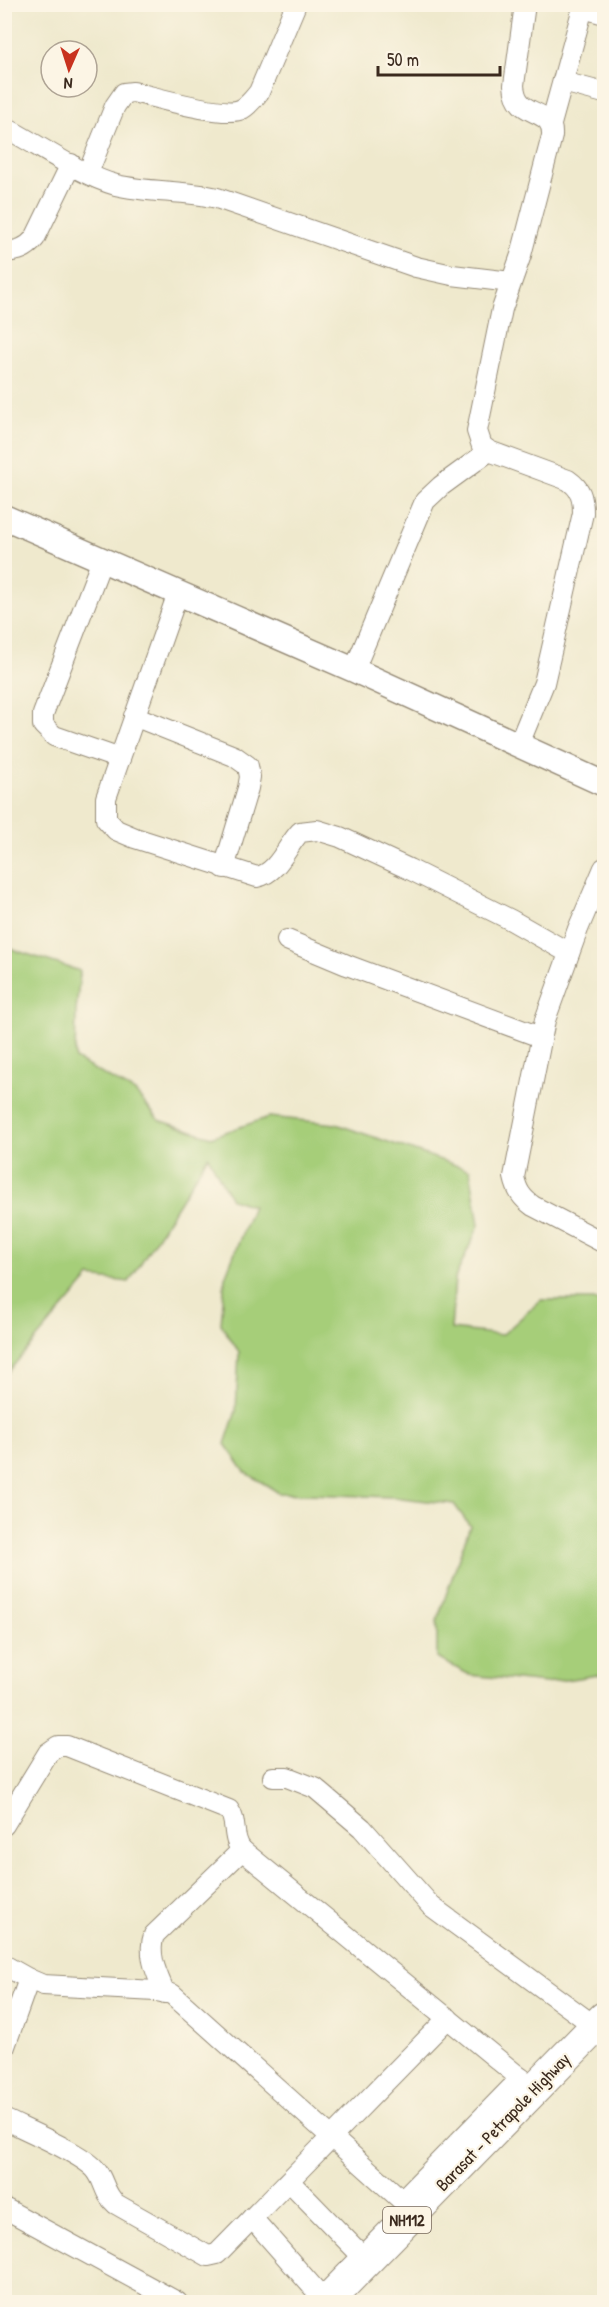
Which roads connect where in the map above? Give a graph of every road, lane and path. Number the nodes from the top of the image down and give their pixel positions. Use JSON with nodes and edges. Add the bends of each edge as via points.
{"nodes":[{"id":1,"x":296,"y":4,"type":"edge"},
{"id":2,"x":525,"y":4,"type":"edge"},
{"id":3,"x":583,"y":6,"type":"edge"},
{"id":4,"x":604,"y":14,"type":"edge"},
{"id":5,"x":563,"y":82,"type":"junction"},
{"id":6,"x":604,"y":93,"type":"edge"},
{"id":7,"x":551,"y":124,"type":"junction"},
{"id":8,"x":4,"y":127,"type":"edge"},
{"id":9,"x":79,"y":168,"type":"junction"},
{"id":10,"x":4,"y":252,"type":"edge"},
{"id":11,"x":511,"y":282,"type":"junction"},
{"id":12,"x":489,"y":451,"type":"junction"},
{"id":13,"x":4,"y":517,"type":"edge"},
{"id":14,"x":102,"y":560,"type":"junction"},
{"id":15,"x":178,"y":593,"type":"junction"},
{"id":16,"x":354,"y":670,"type":"junction"},
{"id":17,"x":135,"y":716,"type":"junction"},
{"id":18,"x":519,"y":744,"type":"junction"},
{"id":19,"x":120,"y":759,"type":"junction"},
{"id":20,"x":604,"y":784,"type":"edge"},
{"id":21,"x":224,"y":868,"type":"junction"},
{"id":22,"x":604,"y":868,"type":"edge"},
{"id":23,"x":286,"y":940,"type":"dead end"},
{"id":24,"x":569,"y":953,"type":"junction"},
{"id":25,"x":540,"y":1037,"type":"junction"},
{"id":26,"x":604,"y":1243,"type":"edge"},
{"id":27,"x":273,"y":1777,"type":"dead end"},
{"id":28,"x":4,"y":1825,"type":"edge"},
{"id":29,"x":242,"y":1850,"type":"junction"},
{"id":30,"x":4,"y":1965,"type":"edge"},
{"id":31,"x":29,"y":1980,"type":"junction"},
{"id":32,"x":165,"y":1993,"type":"junction"},
{"id":33,"x":448,"y":2018,"type":"junction"},
{"id":34,"x":601,"y":2023,"type":"edge"},
{"id":35,"x":4,"y":2049,"type":"edge"},
{"id":36,"x":528,"y":2084,"type":"junction"},
{"id":37,"x":4,"y":2119,"type":"edge"},
{"id":38,"x":332,"y":2137,"type":"junction"},
{"id":39,"x":289,"y":2181,"type":"junction"},
{"id":40,"x":409,"y":2206,"type":"junction"},
{"id":41,"x":4,"y":2208,"type":"edge"},
{"id":42,"x":252,"y":2218,"type":"junction"},
{"id":43,"x":367,"y":2261,"type":"junction"},
{"id":44,"x":177,"y":2302,"type":"edge"},
{"id":45,"x":326,"y":2302,"type":"edge"}],
"edges":[{"from":1,"to":9,"type":"street","via":[[259,92],[242,109],[231,112],[124,93]]},
{"from":2,"to":7,"type":"street","via":[[514,95],[522,106]]},
{"from":3,"to":4,"type":"street"},
{"from":3,"to":5,"type":"street"},
{"from":5,"to":6,"type":"street"},
{"from":5,"to":7,"type":"street"},
{"from":7,"to":11,"type":"street","via":[[552,136]]},
{"from":8,"to":9,"type":"street"},
{"from":9,"to":10,"type":"street","via":[[28,246]]},
{"from":9,"to":11,"type":"street","via":[[117,185],[217,198],[416,267]]},
{"from":11,"to":12,"type":"street","via":[[477,431],[482,446]]},
{"from":12,"to":16,"type":"street","via":[[425,501]]},
{"from":12,"to":18,"type":"street","via":[[568,480],[579,488],[583,500],[547,672]]},
{"from":13,"to":14,"type":"street"},
{"from":14,"to":15,"type":"street"},
{"from":14,"to":19,"type":"street","via":[[43,714],[43,725],[54,736]]},
{"from":15,"to":16,"type":"street"},
{"from":15,"to":17,"type":"street"},
{"from":16,"to":18,"type":"street"},
{"from":17,"to":19,"type":"street"},
{"from":17,"to":21,"type":"street","via":[[234,756],[248,766],[248,788]]},
{"from":18,"to":20,"type":"street"},
{"from":19,"to":21,"type":"street","via":[[105,808],[106,819],[116,830]]},
{"from":21,"to":24,"type":"street","via":[[265,876],[300,832],[317,830],[410,869]]},
{"from":22,"to":24,"type":"street"},
{"from":23,"to":25,"type":"street"},
{"from":24,"to":25,"type":"street"},
{"from":25,"to":26,"type":"street","via":[[514,1177],[516,1189],[533,1206]]},
{"from":27,"to":34,"type":"street","via":[[286,1777],[315,1788],[363,1828],[431,1906]]},
{"from":28,"to":29,"type":"street","via":[[48,1753],[58,1746],[67,1746],[229,1810],[234,1819],[235,1839]]},
{"from":29,"to":32,"type":"street","via":[[153,1935],[153,1964]]},
{"from":29,"to":33,"type":"street"},
{"from":30,"to":31,"type":"street"},
{"from":31,"to":32,"type":"street"},
{"from":31,"to":35,"type":"street"},
{"from":32,"to":38,"type":"street","via":[[182,2002]]},
{"from":33,"to":36,"type":"street"},
{"from":33,"to":38,"type":"street"},
{"from":34,"to":36,"type":"highway","name":"Barasat - Petrapole Highway","number":"NH112"},
{"from":36,"to":40,"type":"highway","name":"Barasat - Petrapole Highway","number":"NH112"},
{"from":37,"to":42,"type":"street","via":[[87,2162],[99,2174],[108,2196],[116,2204],[201,2254],[217,2254]]},
{"from":38,"to":39,"type":"street"},
{"from":38,"to":40,"type":"street"},
{"from":39,"to":42,"type":"street"},
{"from":39,"to":43,"type":"street"},
{"from":40,"to":43,"type":"highway","name":"Barasat - Petrapole Highway","number":"NH112"},
{"from":41,"to":44,"type":"street"},
{"from":42,"to":45,"type":"street"},
{"from":43,"to":45,"type":"highway","name":"Barasat - Petrapole Highway","number":"NH112"}]}
